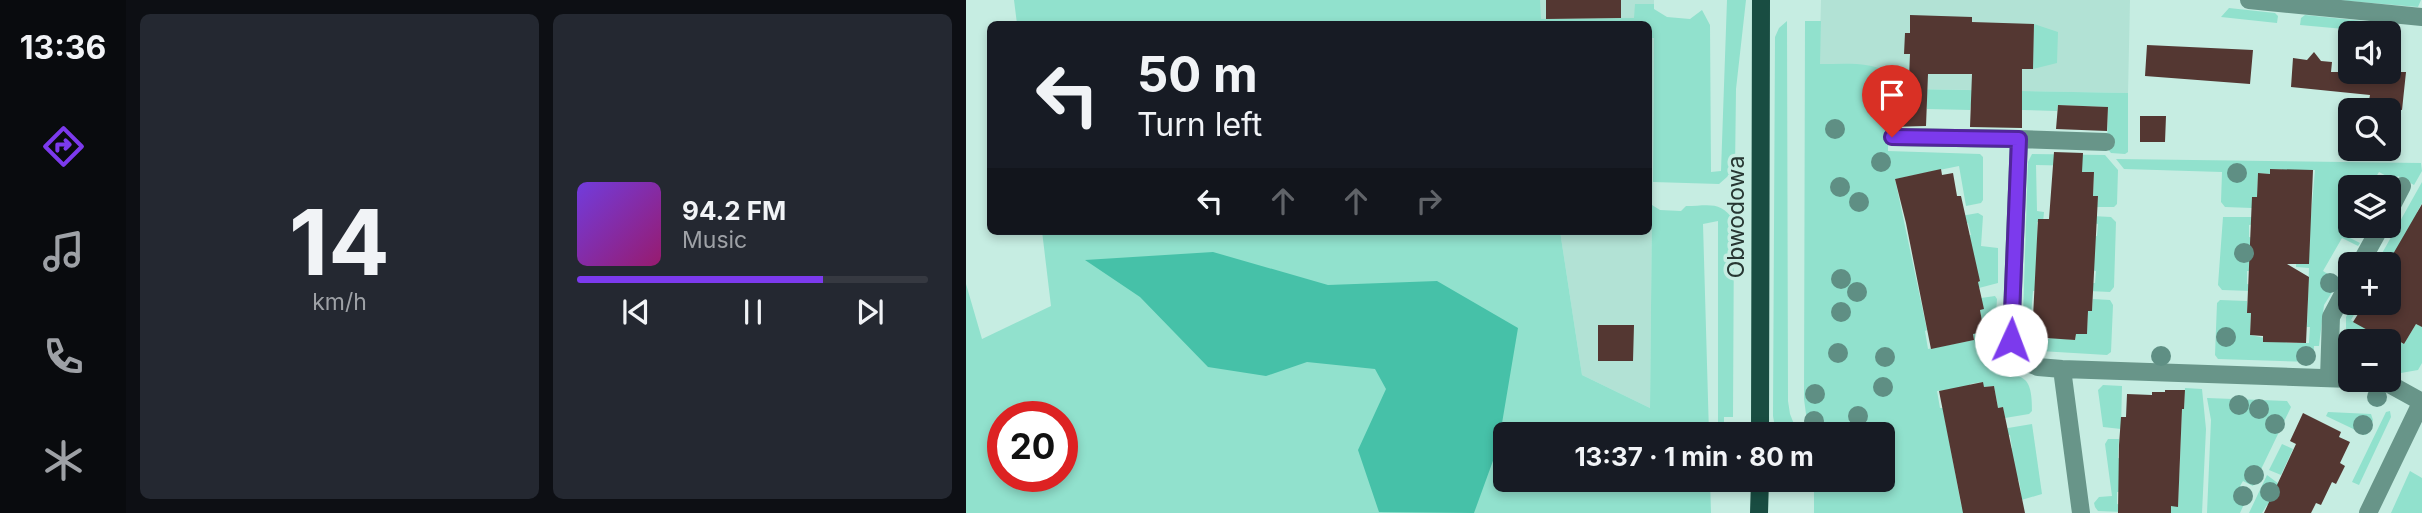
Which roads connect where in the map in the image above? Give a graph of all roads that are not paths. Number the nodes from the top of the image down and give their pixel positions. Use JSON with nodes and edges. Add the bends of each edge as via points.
{"nodes":[{"id":1,"x":1761,"y":0,"type":"edge"},
{"id":2,"x":2249,"y":0,"type":"edge"},
{"id":3,"x":2422,"y":17,"type":"edge"},
{"id":4,"x":1892,"y":137,"type":"dead end"},
{"id":5,"x":2019,"y":139,"type":"junction"},
{"id":6,"x":2106,"y":142,"type":"dead end"},
{"id":7,"x":2338,"y":304,"type":"edge"},
{"id":8,"x":2062,"y":369,"type":"junction"},
{"id":9,"x":2329,"y":378,"type":"junction"},
{"id":10,"x":2338,"y":378,"type":"edge"},
{"id":11,"x":2401,"y":390,"type":"edge"},
{"id":12,"x":2422,"y":402,"type":"edge"},
{"id":13,"x":1760,"y":422,"type":"edge"},
{"id":14,"x":1759,"y":492,"type":"edge"},
{"id":15,"x":1759,"y":513,"type":"edge"},
{"id":16,"x":2081,"y":513,"type":"edge"},
{"id":17,"x":2368,"y":513,"type":"edge"}],
"edges":[{"from":1,"to":13,"type":"main road","name":"Obwodowa"},
{"from":2,"to":3,"type":"street"},
{"from":4,"to":5,"type":"street"},
{"from":5,"to":6,"type":"street"},
{"from":5,"to":8,"type":"street","via":[[2011,340],[2017,359]]},
{"from":7,"to":9,"type":"street","via":[[2331,317]]},
{"from":8,"to":9,"type":"street"},
{"from":8,"to":16,"type":"street"},
{"from":9,"to":10,"type":"street"},
{"from":11,"to":12,"type":"street"},
{"from":12,"to":17,"type":"street"},
{"from":14,"to":15,"type":"main road"}]}
